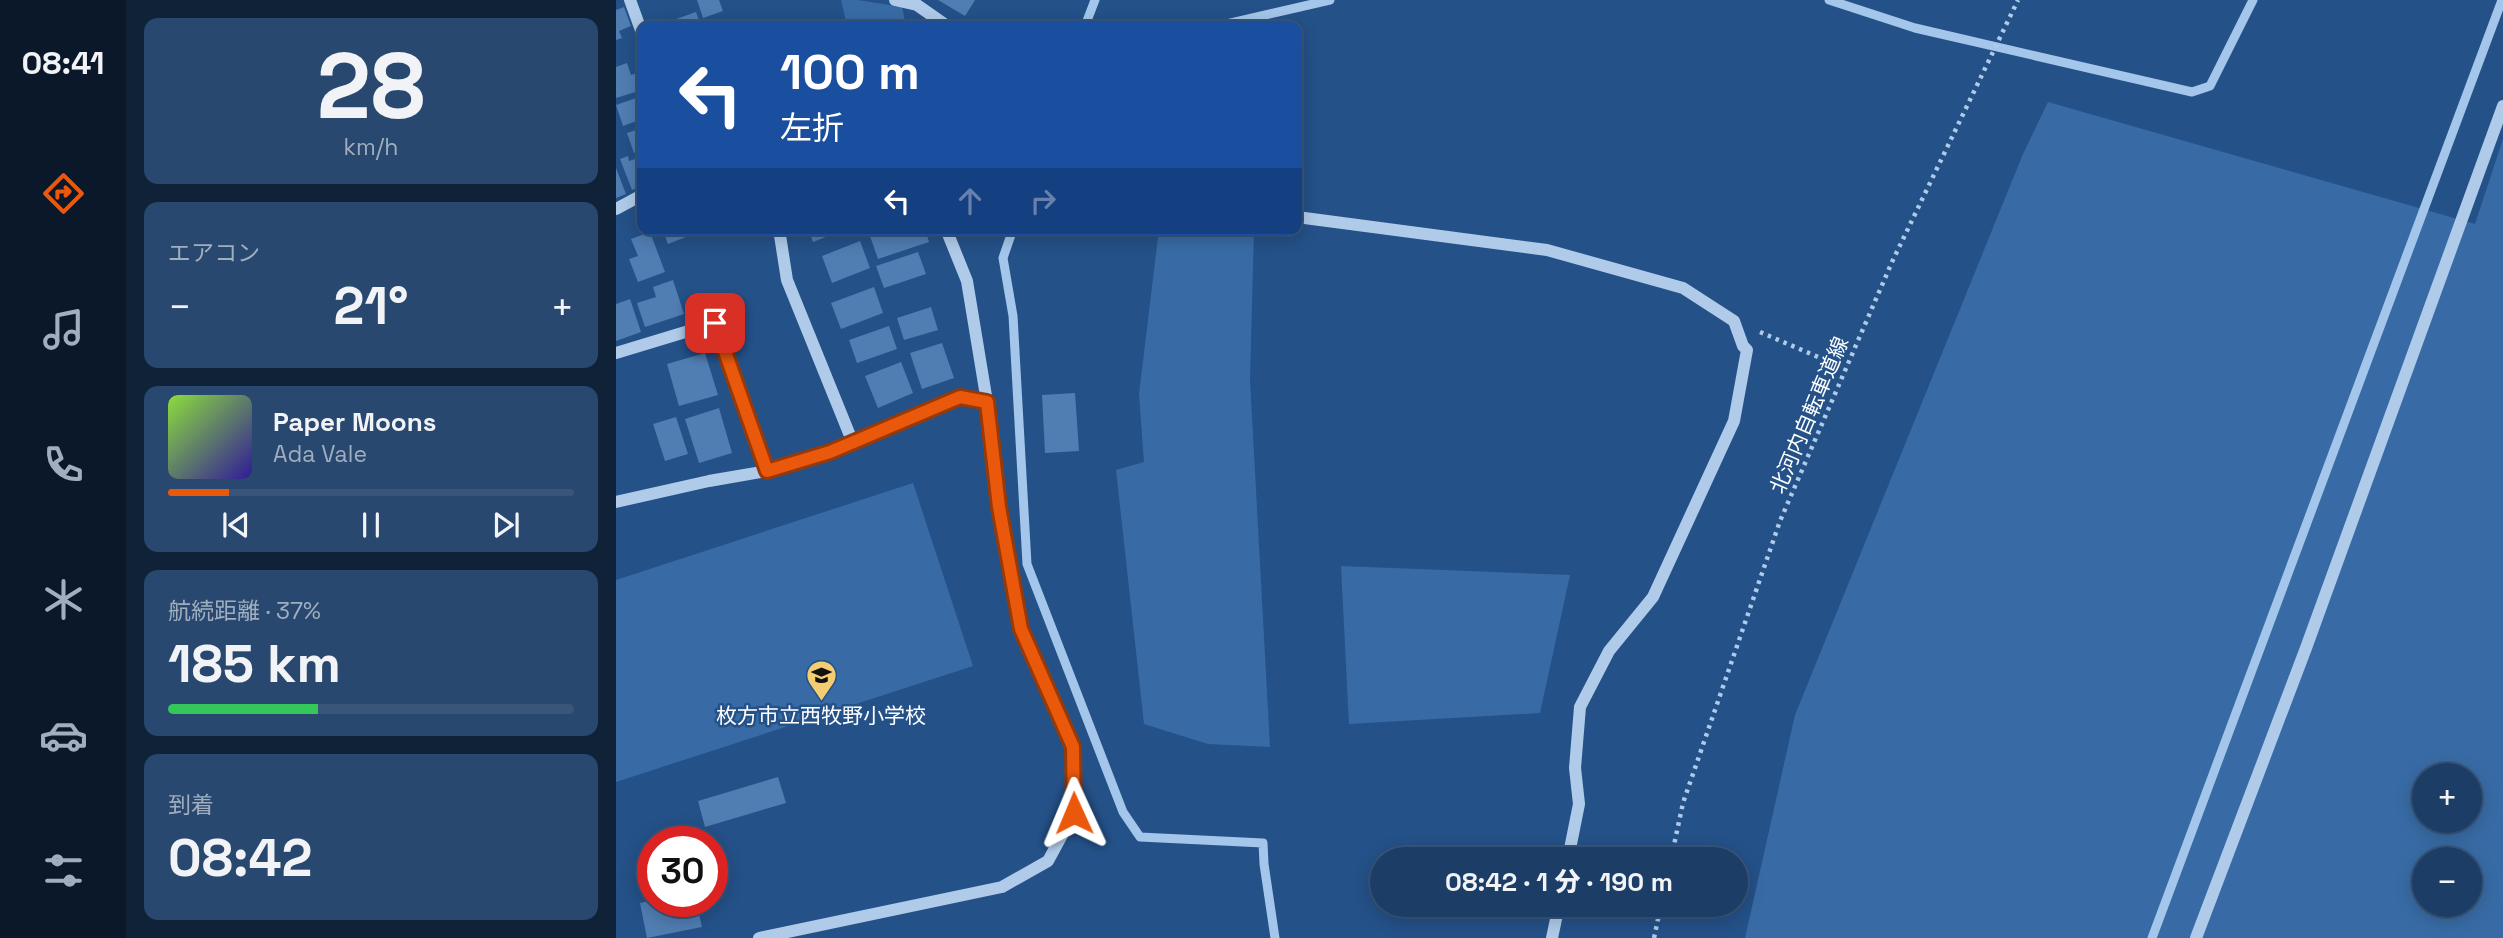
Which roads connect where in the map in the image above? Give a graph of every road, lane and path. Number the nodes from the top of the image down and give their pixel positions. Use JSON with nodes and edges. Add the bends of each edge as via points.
{"nodes":[{"id":1,"x":630,"y":0,"type":"edge"},
{"id":2,"x":895,"y":0,"type":"edge"},
{"id":3,"x":2018,"y":0,"type":"edge"},
{"id":4,"x":638,"y":21,"type":"edge"},
{"id":5,"x":940,"y":21,"type":"edge"},
{"id":6,"x":2503,"y":106,"type":"edge"},
{"id":7,"x":637,"y":198,"type":"edge"},
{"id":8,"x":616,"y":209,"type":"edge"},
{"id":9,"x":1302,"y":218,"type":"edge"},
{"id":10,"x":780,"y":235,"type":"edge"},
{"id":11,"x":948,"y":235,"type":"edge"},
{"id":12,"x":1734,"y":321,"type":"junction"},
{"id":13,"x":616,"y":353,"type":"edge"},
{"id":14,"x":1846,"y":369,"type":"junction"},
{"id":15,"x":987,"y":402,"type":"junction"},
{"id":16,"x":853,"y":443,"type":"junction"},
{"id":17,"x":767,"y":471,"type":"junction"},
{"id":18,"x":616,"y":502,"type":"edge"},
{"id":19,"x":1570,"y":847,"type":"edge"},
{"id":20,"x":1674,"y":847,"type":"edge"},
{"id":21,"x":1556,"y":917,"type":"edge"},
{"id":22,"x":1658,"y":917,"type":"edge"},
{"id":23,"x":759,"y":938,"type":"edge"},
{"id":24,"x":1552,"y":938,"type":"edge"},
{"id":25,"x":1654,"y":938,"type":"edge"},
{"id":26,"x":2196,"y":938,"type":"edge"}],
"edges":[{"from":1,"to":4,"type":"street"},
{"from":2,"to":5,"type":"street","via":[[917,5]]},
{"from":3,"to":14,"type":"path","name":"北河内自転車道線","via":[[1892,262]]},
{"from":6,"to":26,"type":"street"},
{"from":7,"to":8,"type":"street"},
{"from":9,"to":12,"type":"street","via":[[1547,250],[1683,288]]},
{"from":10,"to":16,"type":"street","via":[[787,279]]},
{"from":11,"to":15,"type":"street","via":[[967,281]]},
{"from":12,"to":14,"type":"path"},
{"from":12,"to":19,"type":"street","via":[[1747,351],[1734,421],[1653,597],[1609,651],[1580,707],[1575,768],[1579,804]]},
{"from":13,"to":17,"type":"street","via":[[715,323]]},
{"from":14,"to":20,"type":"path","name":"北河内自転車道線","via":[[1780,521],[1683,803]]},
{"from":15,"to":16,"type":"street","via":[[960,397]]},
{"from":15,"to":23,"type":"street","via":[[999,507],[1021,629],[1073,747],[1074,813],[1048,861],[1002,887]]},
{"from":16,"to":17,"type":"street"},
{"from":17,"to":18,"type":"street"},
{"from":21,"to":24,"type":"street"},
{"from":22,"to":25,"type":"path"}]}
